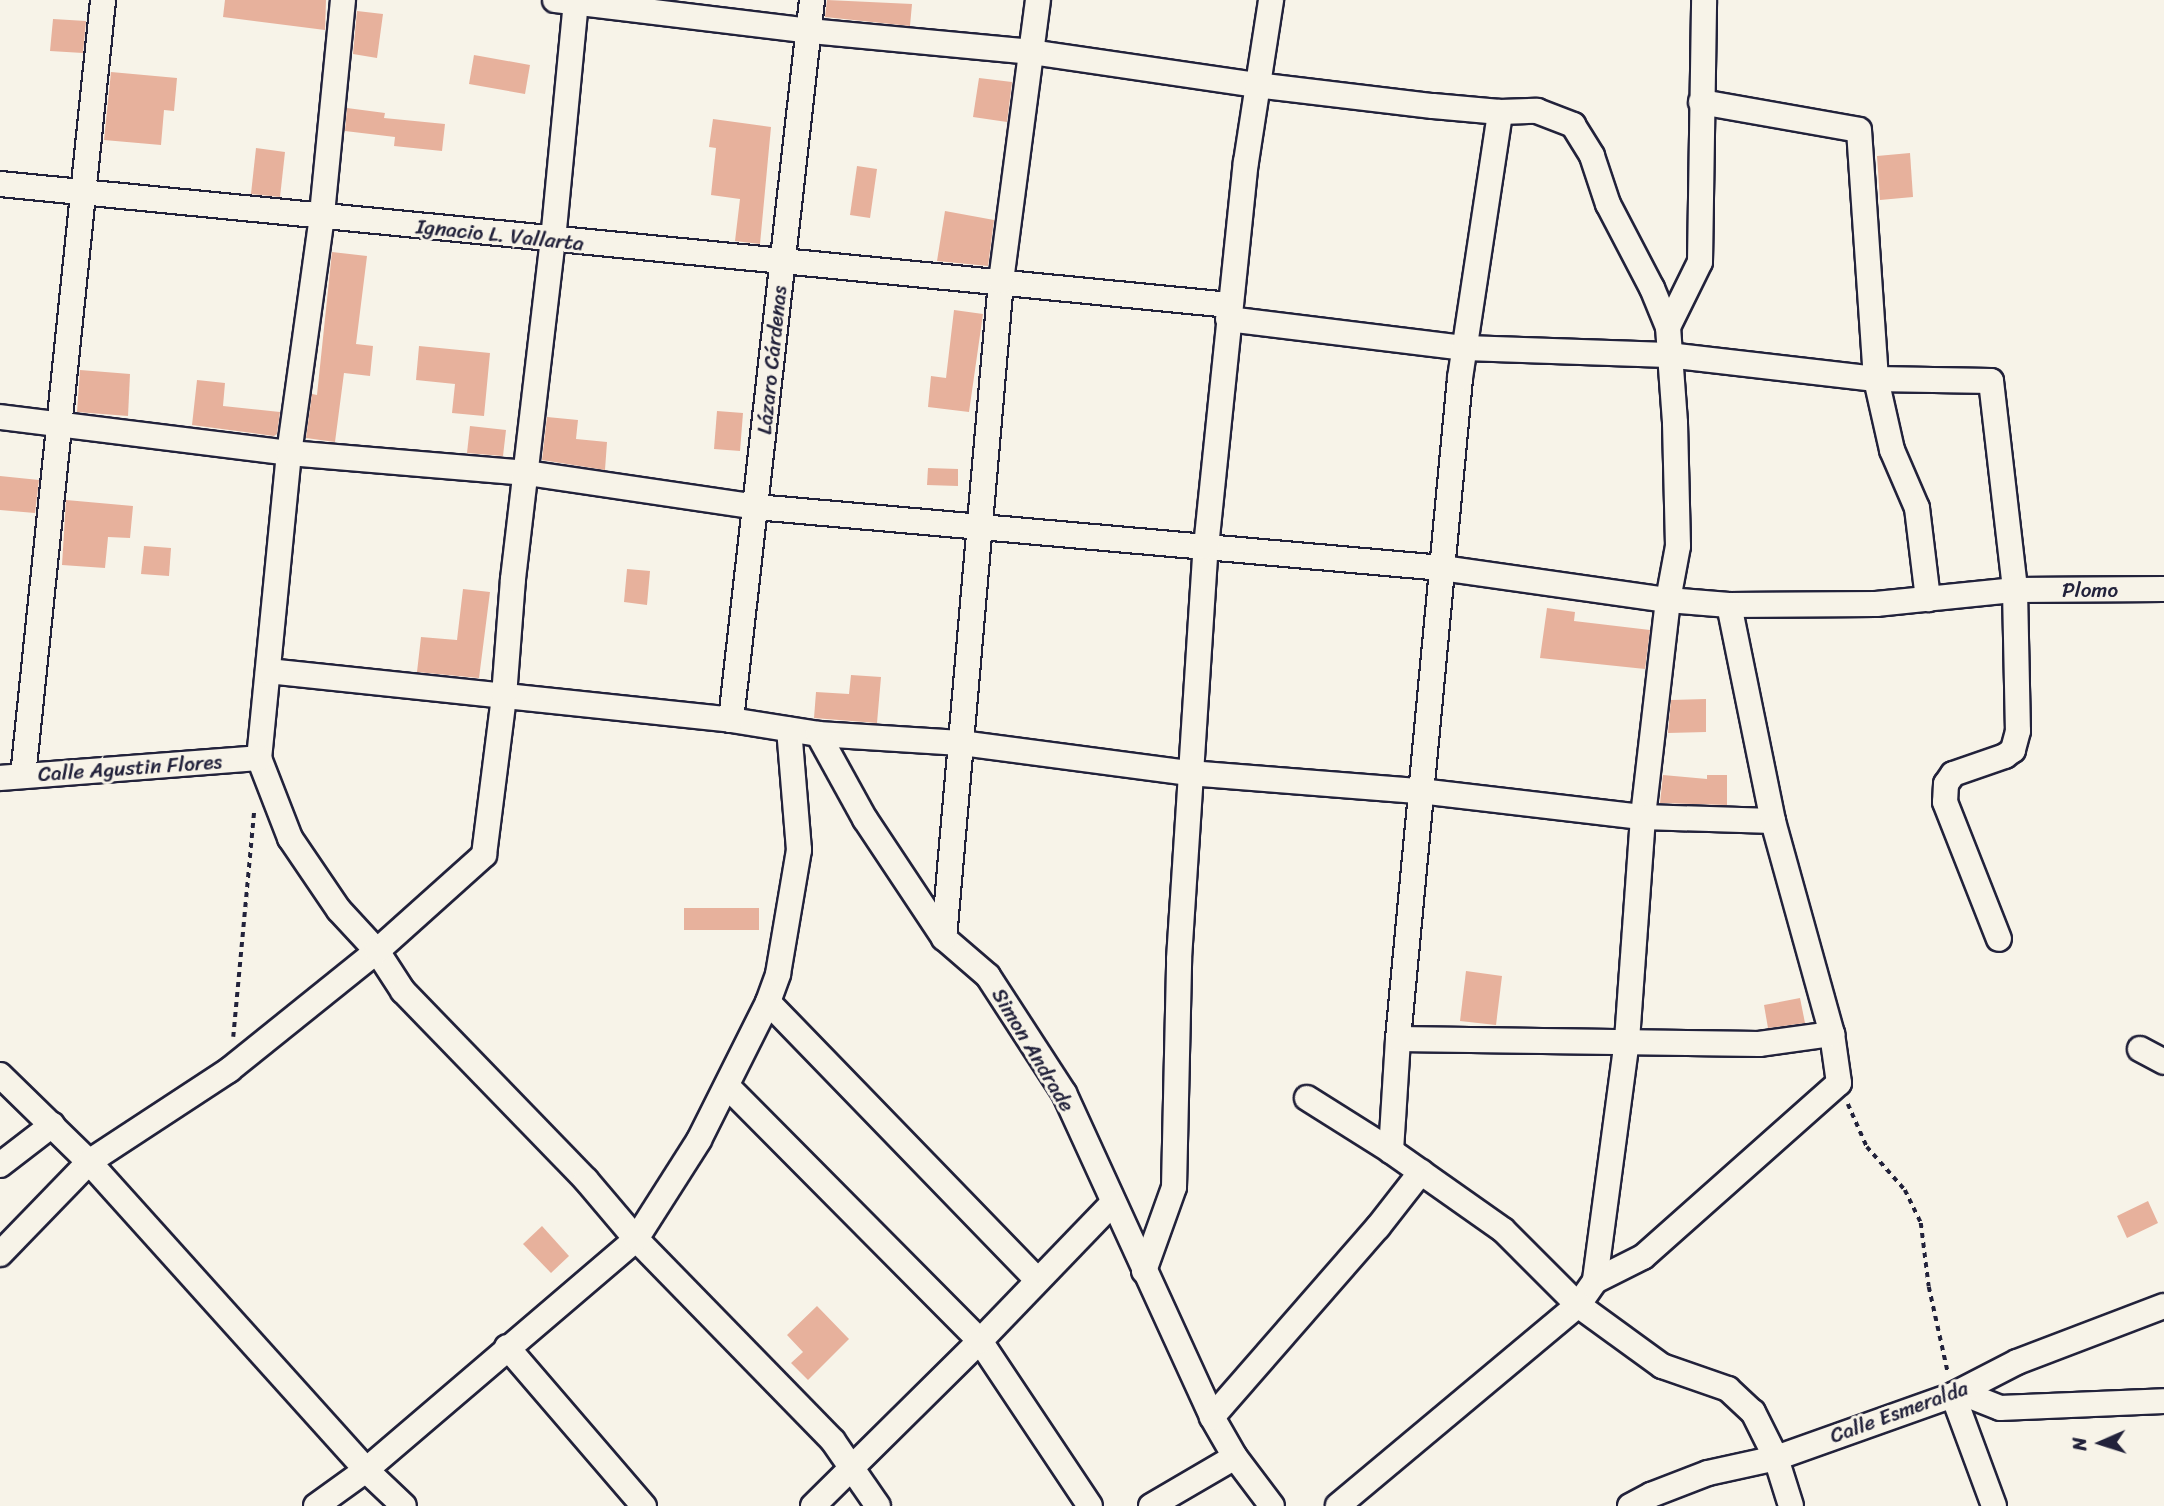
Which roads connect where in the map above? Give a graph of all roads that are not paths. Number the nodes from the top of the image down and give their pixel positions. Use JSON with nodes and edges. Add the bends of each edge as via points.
{"nodes":[{"id":1,"x":103,"y":0,"type":"edge"},
{"id":2,"x":343,"y":0,"type":"edge"},
{"id":3,"x":812,"y":0,"type":"edge"},
{"id":4,"x":1038,"y":0,"type":"edge"},
{"id":5,"x":1271,"y":0,"type":"edge"},
{"id":6,"x":1704,"y":0,"type":"edge"},
{"id":7,"x":569,"y":1,"type":"edge"},
{"id":8,"x":810,"y":31,"type":"junction"},
{"id":9,"x":1031,"y":52,"type":"junction"},
{"id":10,"x":1256,"y":85,"type":"junction"},
{"id":11,"x":1701,"y":102,"type":"junction"},
{"id":12,"x":1500,"y":112,"type":"junction"},
{"id":13,"x":0,"y":184,"type":"edge"},
{"id":14,"x":84,"y":193,"type":"junction"},
{"id":15,"x":322,"y":216,"type":"junction"},
{"id":16,"x":553,"y":240,"type":"junction"},
{"id":17,"x":783,"y":264,"type":"junction"},
{"id":18,"x":1001,"y":281,"type":"junction"},
{"id":19,"x":1229,"y":312,"type":"junction"},
{"id":20,"x":1668,"y":327,"type":"junction"},
{"id":21,"x":1465,"y":348,"type":"junction"},
{"id":22,"x":1668,"y":355,"type":"junction"},
{"id":23,"x":1876,"y":379,"type":"junction"},
{"id":24,"x":0,"y":417,"type":"edge"},
{"id":25,"x":59,"y":424,"type":"junction"},
{"id":26,"x":289,"y":453,"type":"junction"},
{"id":27,"x":527,"y":473,"type":"junction"},
{"id":28,"x":756,"y":507,"type":"junction"},
{"id":29,"x":979,"y":528,"type":"junction"},
{"id":30,"x":1206,"y":547,"type":"junction"},
{"id":31,"x":1442,"y":568,"type":"junction"},
{"id":32,"x":2164,"y":589,"type":"edge"},
{"id":33,"x":2015,"y":590,"type":"junction"},
{"id":34,"x":1927,"y":599,"type":"junction"},
{"id":35,"x":1668,"y":600,"type":"junction"},
{"id":36,"x":1729,"y":605,"type":"junction"},
{"id":37,"x":268,"y":671,"type":"junction"},
{"id":38,"x":504,"y":696,"type":"junction"},
{"id":39,"x":731,"y":720,"type":"junction"},
{"id":40,"x":789,"y":729,"type":"junction"},
{"id":41,"x":818,"y":734,"type":"junction"},
{"id":42,"x":961,"y":743,"type":"junction"},
{"id":43,"x":259,"y":758,"type":"junction"},
{"id":44,"x":1189,"y":773,"type":"junction"},
{"id":45,"x":11,"y":777,"type":"edge"},
{"id":46,"x":1420,"y":791,"type":"junction"},
{"id":47,"x":1643,"y":817,"type":"junction"},
{"id":48,"x":1773,"y":821,"type":"junction"},
{"id":49,"x":944,"y":938,"type":"junction"},
{"id":50,"x":1999,"y":939,"type":"dead end"},
{"id":51,"x":377,"y":951,"type":"junction"},
{"id":52,"x":768,"y":1002,"type":"junction"},
{"id":53,"x":1832,"y":1034,"type":"junction"},
{"id":54,"x":1398,"y":1039,"type":"junction"},
{"id":55,"x":1627,"y":1040,"type":"junction"},
{"id":56,"x":2140,"y":1049,"type":"dead end"},
{"id":57,"x":2164,"y":1062,"type":"edge"},
{"id":58,"x":0,"y":1075,"type":"edge"},
{"id":59,"x":727,"y":1086,"type":"junction"},
{"id":60,"x":1307,"y":1098,"type":"dead end"},
{"id":61,"x":52,"y":1125,"type":"junction"},
{"id":62,"x":1391,"y":1151,"type":"junction"},
{"id":63,"x":89,"y":1162,"type":"junction"},
{"id":64,"x":0,"y":1165,"type":"edge"},
{"id":65,"x":1421,"y":1172,"type":"junction"},
{"id":66,"x":1112,"y":1204,"type":"junction"},
{"id":67,"x":636,"y":1239,"type":"junction"},
{"id":68,"x":0,"y":1254,"type":"edge"},
{"id":69,"x":1144,"y":1271,"type":"junction"},
{"id":70,"x":1037,"y":1280,"type":"junction"},
{"id":71,"x":1595,"y":1281,"type":"junction"},
{"id":72,"x":1578,"y":1305,"type":"junction"},
{"id":73,"x":2164,"y":1306,"type":"edge"},
{"id":74,"x":980,"y":1341,"type":"junction"},
{"id":75,"x":507,"y":1347,"type":"junction"},
{"id":76,"x":1956,"y":1393,"type":"junction"},
{"id":77,"x":2164,"y":1402,"type":"edge"},
{"id":78,"x":1212,"y":1417,"type":"junction"},
{"id":79,"x":1236,"y":1457,"type":"junction"},
{"id":80,"x":1776,"y":1458,"type":"junction"},
{"id":81,"x":852,"y":1465,"type":"junction"},
{"id":82,"x":366,"y":1470,"type":"junction"},
{"id":83,"x":316,"y":1506,"type":"edge"},
{"id":84,"x":404,"y":1506,"type":"edge"},
{"id":85,"x":644,"y":1506,"type":"edge"},
{"id":86,"x":813,"y":1506,"type":"edge"},
{"id":87,"x":878,"y":1506,"type":"edge"},
{"id":88,"x":1090,"y":1506,"type":"edge"},
{"id":89,"x":1151,"y":1506,"type":"edge"},
{"id":90,"x":1272,"y":1506,"type":"edge"},
{"id":91,"x":1338,"y":1506,"type":"edge"},
{"id":92,"x":1630,"y":1506,"type":"edge"},
{"id":93,"x":1791,"y":1506,"type":"edge"},
{"id":94,"x":1994,"y":1506,"type":"edge"}],
"edges":[{"from":1,"to":14,"type":"street"},
{"from":2,"to":15,"type":"street"},
{"from":3,"to":8,"type":"street","name":"Lázaro Cárdenas"},
{"from":4,"to":9,"type":"street"},
{"from":5,"to":10,"type":"street"},
{"from":6,"to":11,"type":"street"},
{"from":7,"to":8,"type":"street"},
{"from":7,"to":16,"type":"street"},
{"from":8,"to":9,"type":"street"},
{"from":8,"to":17,"type":"street","name":"Lázaro Cárdenas"},
{"from":9,"to":10,"type":"street"},
{"from":9,"to":18,"type":"street"},
{"from":10,"to":12,"type":"street"},
{"from":10,"to":19,"type":"street"},
{"from":11,"to":20,"type":"street","via":[[1700,262]]},
{"from":11,"to":23,"type":"street","via":[[1859,130]]},
{"from":12,"to":20,"type":"street","via":[[1537,111],[1573,125],[1592,156],[1608,204]]},
{"from":12,"to":21,"type":"street"},
{"from":13,"to":14,"type":"street","name":"Ignacio L. Vallarta"},
{"from":14,"to":15,"type":"street","name":"Ignacio L. Vallarta"},
{"from":14,"to":25,"type":"street"},
{"from":15,"to":16,"type":"street","name":"Ignacio L. Vallarta"},
{"from":15,"to":26,"type":"street"},
{"from":16,"to":17,"type":"street","name":"Ignacio L. Vallarta"},
{"from":16,"to":27,"type":"street"},
{"from":17,"to":18,"type":"street","name":"Ignacio L. Vallarta"},
{"from":17,"to":28,"type":"street","name":"Lázaro Cárdenas"},
{"from":18,"to":19,"type":"street","name":"Ignacio L. Vallarta"},
{"from":18,"to":29,"type":"street"},
{"from":19,"to":21,"type":"street","name":"Ignacio L. Vallarta"},
{"from":19,"to":30,"type":"street"},
{"from":20,"to":22,"type":"street"},
{"from":21,"to":22,"type":"street","name":"Ignacio L. Vallarta"},
{"from":21,"to":31,"type":"street"},
{"from":22,"to":23,"type":"street","name":"Ignacio L. Vallarta"},
{"from":22,"to":35,"type":"street","via":[[1678,546]]},
{"from":23,"to":33,"type":"street","name":"Ignacio L. Vallarta","via":[[1991,381]]},
{"from":23,"to":34,"type":"street","via":[[1892,450],[1917,508]]},
{"from":24,"to":25,"type":"street","name":"Plomo"},
{"from":25,"to":26,"type":"street","name":"Plomo"},
{"from":25,"to":45,"type":"street"},
{"from":26,"to":27,"type":"street","name":"Plomo"},
{"from":26,"to":37,"type":"street"},
{"from":27,"to":28,"type":"street","name":"Plomo"},
{"from":27,"to":38,"type":"street"},
{"from":28,"to":29,"type":"street","name":"Plomo"},
{"from":28,"to":39,"type":"street","name":"Lázaro Cárdenas"},
{"from":29,"to":30,"type":"street","name":"Plomo"},
{"from":29,"to":42,"type":"street"},
{"from":30,"to":31,"type":"street","name":"Plomo"},
{"from":30,"to":44,"type":"street"},
{"from":31,"to":35,"type":"street","name":"Plomo"},
{"from":31,"to":46,"type":"street"},
{"from":32,"to":33,"type":"street","name":"Plomo"},
{"from":33,"to":34,"type":"street","name":"Plomo"},
{"from":33,"to":50,"type":"street","via":[[2016,741],[2005,756],[1953,774],[1946,784],[1945,802]]},
{"from":34,"to":36,"type":"street","name":"Plomo"},
{"from":35,"to":36,"type":"street","name":"Plomo"},
{"from":35,"to":47,"type":"street"},
{"from":36,"to":48,"type":"street"},
{"from":37,"to":38,"type":"street"},
{"from":37,"to":43,"type":"street"},
{"from":38,"to":39,"type":"street"},
{"from":38,"to":51,"type":"street","via":[[484,855]]},
{"from":39,"to":40,"type":"street"},
{"from":40,"to":41,"type":"street"},
{"from":40,"to":52,"type":"street","via":[[799,850],[778,974]]},
{"from":41,"to":42,"type":"street"},
{"from":41,"to":49,"type":"street","name":"Simon Andrade","via":[[865,819]]},
{"from":42,"to":44,"type":"street"},
{"from":42,"to":49,"type":"street"},
{"from":43,"to":45,"type":"street","name":"Calle Agustin Flores"},
{"from":43,"to":51,"type":"street","via":[[289,838],[339,910]]},
{"from":44,"to":46,"type":"street"},
{"from":44,"to":69,"type":"street","via":[[1178,959],[1174,1187]]},
{"from":46,"to":47,"type":"street"},
{"from":46,"to":54,"type":"street"},
{"from":47,"to":48,"type":"street"},
{"from":47,"to":55,"type":"street"},
{"from":48,"to":53,"type":"street"},
{"from":49,"to":66,"type":"street","name":"Simon Andrade","via":[[988,976],[1063,1093]]},
{"from":51,"to":63,"type":"street","via":[[229,1070]]},
{"from":51,"to":67,"type":"street","via":[[403,991],[586,1180]]},
{"from":52,"to":59,"type":"street"},
{"from":52,"to":70,"type":"street"},
{"from":53,"to":55,"type":"street","via":[[1759,1044]]},
{"from":53,"to":71,"type":"street","via":[[1839,1083],[1643,1257]]},
{"from":54,"to":55,"type":"street"},
{"from":54,"to":62,"type":"street"},
{"from":55,"to":71,"type":"street"},
{"from":56,"to":57,"type":"street"},
{"from":58,"to":61,"type":"street"},
{"from":59,"to":67,"type":"street","via":[[699,1140]]},
{"from":59,"to":74,"type":"street"},
{"from":60,"to":62,"type":"street"},
{"from":61,"to":63,"type":"street"},
{"from":61,"to":64,"type":"street"},
{"from":62,"to":65,"type":"street"},
{"from":63,"to":68,"type":"street"},
{"from":63,"to":82,"type":"street"},
{"from":65,"to":72,"type":"street","via":[[1503,1230]]},
{"from":65,"to":78,"type":"street"},
{"from":66,"to":69,"type":"street","name":"Simon Andrade"},
{"from":66,"to":70,"type":"street"},
{"from":67,"to":75,"type":"street"},
{"from":67,"to":81,"type":"street"},
{"from":69,"to":78,"type":"street","name":"Simon Andrade"},
{"from":70,"to":74,"type":"street"},
{"from":71,"to":72,"type":"street"},
{"from":72,"to":80,"type":"street","via":[[1662,1366],[1728,1389],[1753,1412]]},
{"from":72,"to":91,"type":"street"},
{"from":73,"to":76,"type":"street","name":"Calle Esmeralda","via":[[2017,1362]]},
{"from":74,"to":81,"type":"street"},
{"from":74,"to":88,"type":"street"},
{"from":75,"to":82,"type":"street"},
{"from":75,"to":85,"type":"street"},
{"from":76,"to":77,"type":"street","via":[[2000,1408]]},
{"from":76,"to":80,"type":"street","name":"Calle Esmeralda"},
{"from":76,"to":94,"type":"street"},
{"from":78,"to":79,"type":"street","name":"Simon Andrade"},
{"from":79,"to":89,"type":"street"},
{"from":79,"to":90,"type":"street","name":"Simon Andrade"},
{"from":80,"to":92,"type":"street","name":"Calle Esmeralda","via":[[1708,1474]]},
{"from":80,"to":93,"type":"street"},
{"from":81,"to":86,"type":"street"},
{"from":81,"to":87,"type":"street"},
{"from":82,"to":83,"type":"street"},
{"from":82,"to":84,"type":"street"}]}
